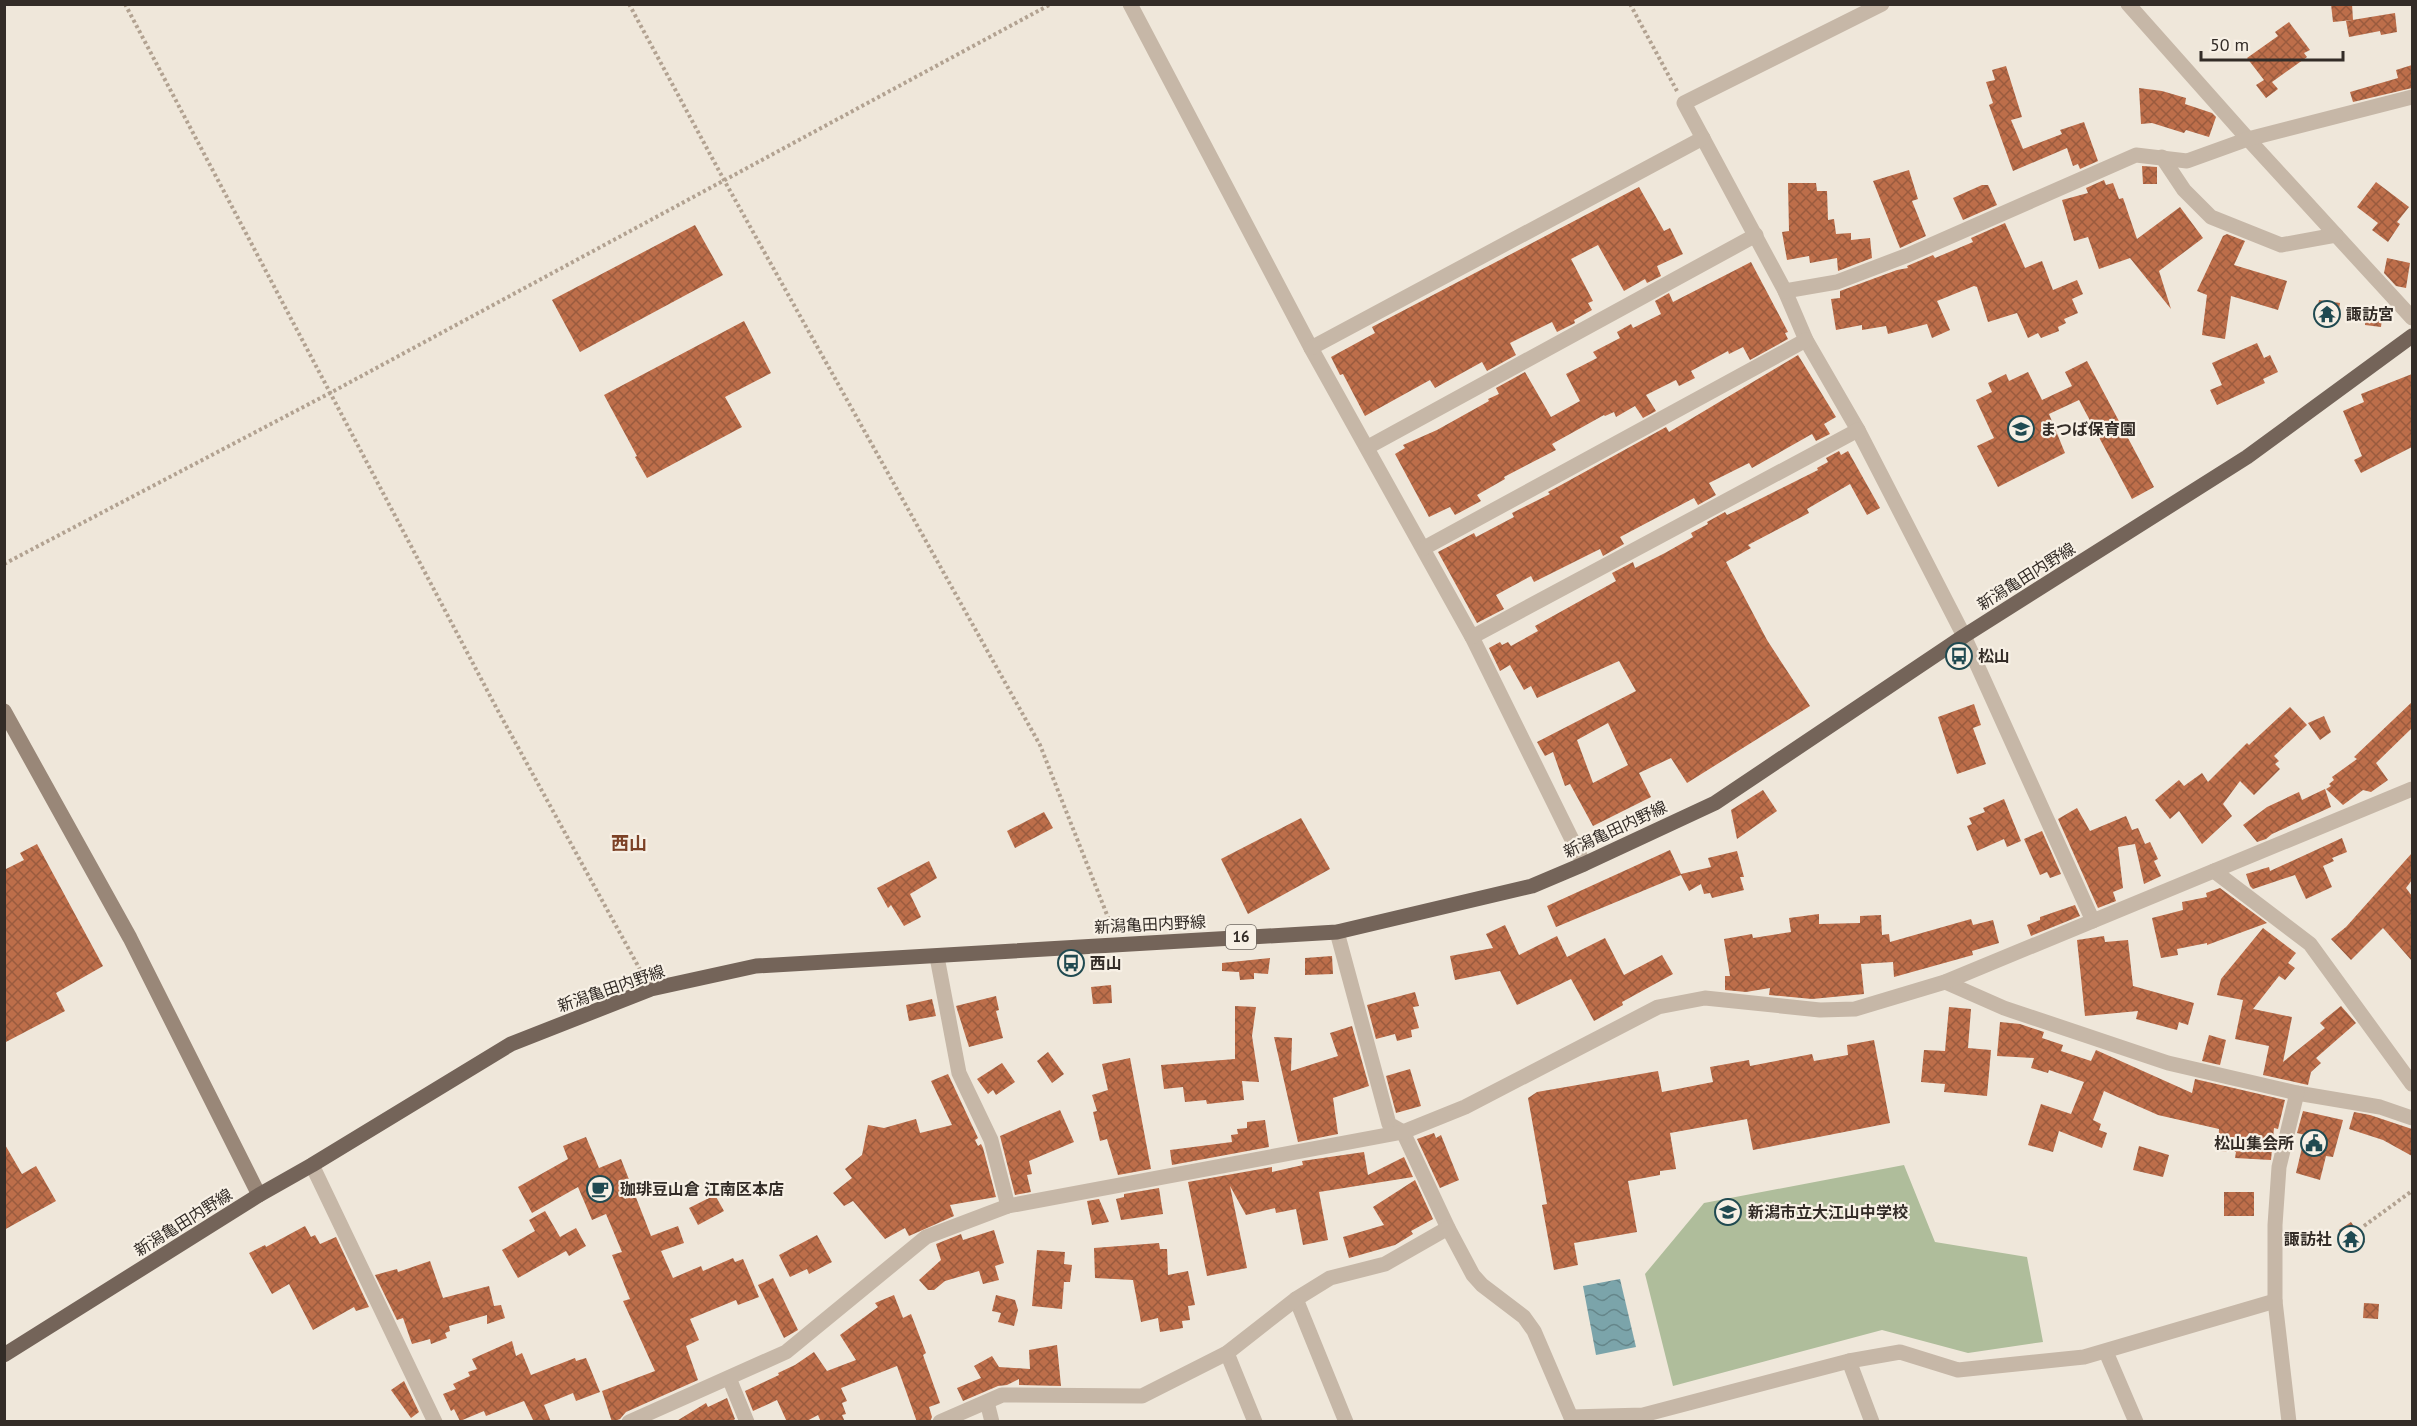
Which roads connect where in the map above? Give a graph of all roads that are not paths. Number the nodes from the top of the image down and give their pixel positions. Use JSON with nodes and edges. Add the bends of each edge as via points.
{"nodes":[{"id":1,"x":1130,"y":4,"type":"edge"},
{"id":2,"x":1882,"y":4,"type":"edge"},
{"id":3,"x":2128,"y":4,"type":"edge"},
{"id":4,"x":2412,"y":97,"type":"edge"},
{"id":5,"x":1703,"y":138,"type":"junction"},
{"id":6,"x":2248,"y":139,"type":"junction"},
{"id":7,"x":2162,"y":157,"type":"junction"},
{"id":8,"x":1755,"y":235,"type":"junction"},
{"id":9,"x":2336,"y":235,"type":"junction"},
{"id":10,"x":1785,"y":291,"type":"junction"},
{"id":11,"x":2412,"y":318,"type":"edge"},
{"id":12,"x":2412,"y":336,"type":"edge"},
{"id":13,"x":1806,"y":340,"type":"junction"},
{"id":14,"x":1311,"y":348,"type":"junction"},
{"id":15,"x":1858,"y":430,"type":"junction"},
{"id":16,"x":1368,"y":447,"type":"junction"},
{"id":17,"x":1424,"y":548,"type":"junction"},
{"id":18,"x":1964,"y":636,"type":"junction"},
{"id":19,"x":1472,"y":638,"type":"junction"},
{"id":20,"x":4,"y":711,"type":"edge"},
{"id":21,"x":2412,"y":789,"type":"edge"},
{"id":22,"x":1584,"y":864,"type":"junction"},
{"id":23,"x":2214,"y":871,"type":"junction"},
{"id":24,"x":2093,"y":921,"type":"junction"},
{"id":25,"x":1337,"y":932,"type":"junction"},
{"id":26,"x":937,"y":957,"type":"junction"},
{"id":27,"x":1945,"y":982,"type":"junction"},
{"id":28,"x":2412,"y":1083,"type":"edge"},
{"id":29,"x":2297,"y":1093,"type":"junction"},
{"id":30,"x":2412,"y":1118,"type":"edge"},
{"id":31,"x":1403,"y":1132,"type":"junction"},
{"id":32,"x":312,"y":1165,"type":"junction"},
{"id":33,"x":259,"y":1195,"type":"junction"},
{"id":34,"x":1008,"y":1206,"type":"junction"},
{"id":35,"x":1448,"y":1228,"type":"junction"},
{"id":36,"x":1296,"y":1299,"type":"junction"},
{"id":37,"x":2275,"y":1301,"type":"junction"},
{"id":38,"x":2106,"y":1352,"type":"junction"},
{"id":39,"x":1227,"y":1353,"type":"junction"},
{"id":40,"x":4,"y":1355,"type":"edge"},
{"id":41,"x":1849,"y":1361,"type":"junction"},
{"id":42,"x":729,"y":1377,"type":"junction"},
{"id":43,"x":987,"y":1402,"type":"junction"},
{"id":44,"x":1572,"y":1419,"type":"edge"},
{"id":45,"x":435,"y":1422,"type":"edge"},
{"id":46,"x":629,"y":1422,"type":"edge"},
{"id":47,"x":747,"y":1422,"type":"edge"},
{"id":48,"x":940,"y":1422,"type":"edge"},
{"id":49,"x":992,"y":1422,"type":"edge"},
{"id":50,"x":1255,"y":1422,"type":"edge"},
{"id":51,"x":1346,"y":1422,"type":"edge"},
{"id":52,"x":1872,"y":1422,"type":"edge"},
{"id":53,"x":2136,"y":1422,"type":"edge"},
{"id":54,"x":2289,"y":1422,"type":"edge"}],
"edges":[{"from":1,"to":14,"type":"street"},
{"from":2,"to":5,"type":"street","via":[[1684,103]]},
{"from":3,"to":6,"type":"street"},
{"from":4,"to":6,"type":"street"},
{"from":5,"to":8,"type":"street"},
{"from":5,"to":14,"type":"street"},
{"from":6,"to":7,"type":"street","via":[[2187,161]]},
{"from":6,"to":9,"type":"street"},
{"from":7,"to":9,"type":"street","via":[[2184,190],[2211,217],[2281,245]]},
{"from":7,"to":10,"type":"street","via":[[2136,155],[1908,255],[1837,282]]},
{"from":8,"to":10,"type":"street"},
{"from":8,"to":16,"type":"street"},
{"from":9,"to":11,"type":"street"},
{"from":10,"to":13,"type":"street"},
{"from":12,"to":18,"type":"main road","name":"新潟亀田内野線","number":"16","via":[[2247,457]]},
{"from":13,"to":15,"type":"street"},
{"from":13,"to":17,"type":"street"},
{"from":14,"to":16,"type":"street"},
{"from":15,"to":18,"type":"street"},
{"from":15,"to":19,"type":"street"},
{"from":16,"to":17,"type":"street"},
{"from":17,"to":19,"type":"street"},
{"from":18,"to":22,"type":"main road","name":"新潟亀田内野線","number":"16","via":[[1715,803]]},
{"from":18,"to":24,"type":"street"},
{"from":19,"to":22,"type":"street"},
{"from":20,"to":33,"type":"street","via":[[130,938]]},
{"from":21,"to":23,"type":"street"},
{"from":22,"to":25,"type":"main road","name":"新潟亀田内野線","number":"16","via":[[1532,886]]},
{"from":23,"to":24,"type":"street"},
{"from":23,"to":28,"type":"street","via":[[2310,944]]},
{"from":24,"to":27,"type":"street"},
{"from":25,"to":26,"type":"main road","name":"新潟亀田内野線","number":"16"},
{"from":25,"to":31,"type":"street","via":[[1389,1124]]},
{"from":26,"to":32,"type":"main road","name":"新潟亀田内野線","number":"16","via":[[756,966],[651,989],[511,1044]]},
{"from":26,"to":34,"type":"street","via":[[958,1073],[991,1140]]},
{"from":27,"to":29,"type":"street","via":[[2004,1008],[2168,1063]]},
{"from":27,"to":31,"type":"street","via":[[1855,1009],[1820,1010],[1705,998],[1658,1007],[1465,1107]]},
{"from":29,"to":30,"type":"street","via":[[2380,1107]]},
{"from":29,"to":37,"type":"street","via":[[2279,1167]]},
{"from":31,"to":34,"type":"street"},
{"from":31,"to":35,"type":"street"},
{"from":32,"to":33,"type":"main road","name":"新潟亀田内野線","number":"16"},
{"from":32,"to":45,"type":"street"},
{"from":33,"to":40,"type":"main road","name":"新潟亀田内野線","number":"16"},
{"from":34,"to":42,"type":"street","via":[[926,1238],[786,1352]]},
{"from":35,"to":36,"type":"street","via":[[1385,1263],[1330,1278]]},
{"from":35,"to":44,"type":"street","via":[[1473,1275],[1524,1317],[1534,1331]]},
{"from":36,"to":39,"type":"street"},
{"from":36,"to":51,"type":"street"},
{"from":37,"to":38,"type":"street"},
{"from":37,"to":54,"type":"street"},
{"from":38,"to":41,"type":"street","via":[[1959,1370],[1900,1352]]},
{"from":38,"to":53,"type":"street"},
{"from":39,"to":43,"type":"street","via":[[1142,1396],[1002,1395]]},
{"from":39,"to":50,"type":"street"},
{"from":41,"to":44,"type":"street","via":[[1643,1415]]},
{"from":41,"to":52,"type":"street"},
{"from":42,"to":46,"type":"street"},
{"from":42,"to":47,"type":"street"},
{"from":43,"to":48,"type":"street"},
{"from":43,"to":49,"type":"street"}]}
